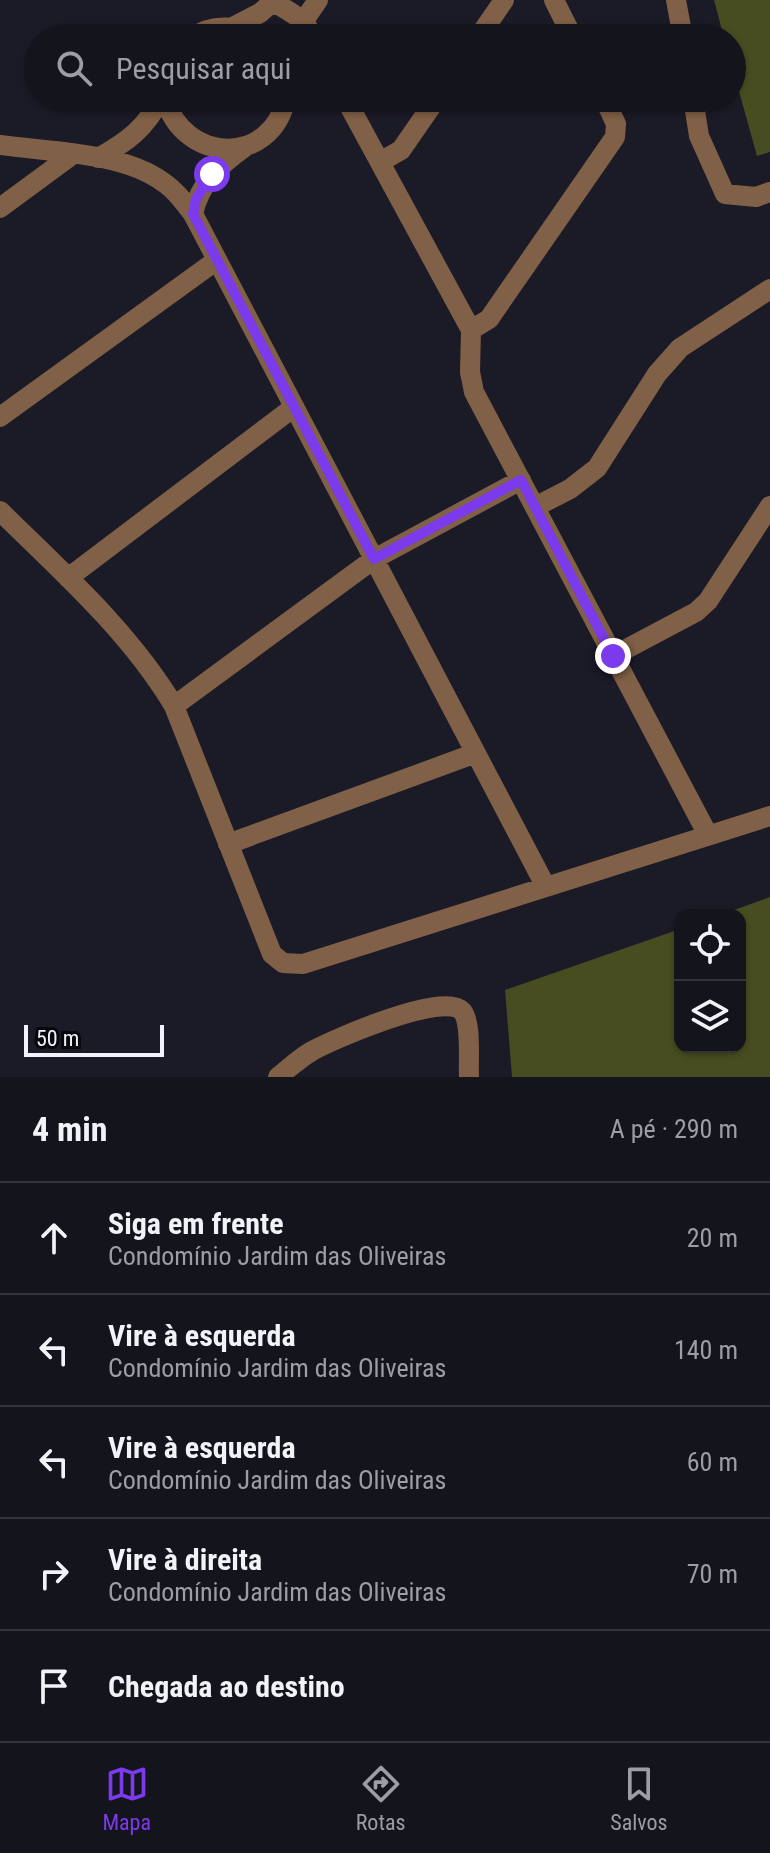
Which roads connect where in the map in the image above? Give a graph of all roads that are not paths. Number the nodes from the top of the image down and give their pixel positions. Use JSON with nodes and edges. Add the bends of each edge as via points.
{"nodes":[{"id":1,"x":318,"y":0,"type":"edge"},
{"id":2,"x":504,"y":0,"type":"edge"},
{"id":3,"x":554,"y":0,"type":"edge"},
{"id":4,"x":676,"y":0,"type":"edge"},
{"id":5,"x":274,"y":1,"type":"edge"},
{"id":6,"x":239,"y":24,"type":"edge"},
{"id":7,"x":304,"y":24,"type":"edge"},
{"id":8,"x":311,"y":24,"type":"edge"},
{"id":9,"x":488,"y":24,"type":"edge"},
{"id":10,"x":566,"y":24,"type":"edge"},
{"id":11,"x":680,"y":24,"type":"edge"},
{"id":12,"x":154,"y":112,"type":"edge"},
{"id":13,"x":169,"y":112,"type":"edge"},
{"id":14,"x":280,"y":112,"type":"edge"},
{"id":15,"x":353,"y":112,"type":"edge"},
{"id":16,"x":427,"y":112,"type":"edge"},
{"id":17,"x":610,"y":112,"type":"edge"},
{"id":18,"x":695,"y":112,"type":"edge"},
{"id":19,"x":0,"y":145,"type":"edge"},
{"id":20,"x":246,"y":146,"type":"junction"},
{"id":21,"x":72,"y":155,"type":"junction"},
{"id":22,"x":98,"y":158,"type":"junction"},
{"id":23,"x":380,"y":162,"type":"junction"},
{"id":24,"x":770,"y":192,"type":"edge"},
{"id":25,"x":0,"y":208,"type":"edge"},
{"id":26,"x":193,"y":214,"type":"junction"},
{"id":27,"x":217,"y":260,"type":"junction"},
{"id":28,"x":770,"y":289,"type":"edge"},
{"id":29,"x":471,"y":330,"type":"junction"},
{"id":30,"x":294,"y":407,"type":"junction"},
{"id":31,"x":0,"y":417,"type":"edge"},
{"id":32,"x":521,"y":480,"type":"junction"},
{"id":33,"x":770,"y":506,"type":"edge"},
{"id":34,"x":535,"y":507,"type":"junction"},
{"id":35,"x":0,"y":511,"type":"edge"},
{"id":36,"x":374,"y":559,"type":"junction"},
{"id":37,"x":68,"y":578,"type":"junction"},
{"id":38,"x":613,"y":656,"type":"junction"},
{"id":39,"x":174,"y":706,"type":"junction"},
{"id":40,"x":476,"y":753,"type":"junction"},
{"id":41,"x":770,"y":816,"type":"edge"},
{"id":42,"x":708,"y":835,"type":"junction"},
{"id":43,"x":228,"y":844,"type":"junction"},
{"id":44,"x":546,"y":887,"type":"junction"},
{"id":45,"x":278,"y":1077,"type":"edge"},
{"id":46,"x":469,"y":1077,"type":"edge"}],
"edges":[{"from":1,"to":8,"type":"street"},
{"from":2,"to":9,"type":"street"},
{"from":3,"to":10,"type":"street"},
{"from":4,"to":11,"type":"street"},
{"from":5,"to":6,"type":"street"},
{"from":5,"to":7,"type":"street"},
{"from":12,"to":22,"type":"street","via":[[138,133]]},
{"from":13,"to":20,"type":"street","via":[[179,129],[210,148]]},
{"from":14,"to":20,"type":"street","via":[[275,125]]},
{"from":15,"to":23,"type":"street"},
{"from":16,"to":23,"type":"street","via":[[401,150]]},
{"from":17,"to":29,"type":"street","via":[[615,137],[489,319]]},
{"from":18,"to":24,"type":"street","via":[[699,136],[725,194],[756,197]]},
{"from":19,"to":21,"type":"street"},
{"from":20,"to":26,"type":"street","via":[[212,174]]},
{"from":21,"to":22,"type":"street"},
{"from":21,"to":25,"type":"street"},
{"from":22,"to":26,"type":"street","via":[[143,170],[163,182]]},
{"from":23,"to":29,"type":"street"},
{"from":26,"to":27,"type":"street"},
{"from":27,"to":30,"type":"street"},
{"from":27,"to":31,"type":"street"},
{"from":28,"to":34,"type":"street","via":[[680,348],[657,374],[597,468]]},
{"from":29,"to":32,"type":"street","via":[[474,392]]},
{"from":30,"to":36,"type":"street"},
{"from":30,"to":37,"type":"street"},
{"from":32,"to":34,"type":"street"},
{"from":32,"to":36,"type":"street"},
{"from":33,"to":38,"type":"street","via":[[708,601]]},
{"from":34,"to":38,"type":"street"},
{"from":35,"to":37,"type":"street"},
{"from":36,"to":39,"type":"street"},
{"from":36,"to":40,"type":"street"},
{"from":37,"to":39,"type":"street","via":[[144,660]]},
{"from":38,"to":42,"type":"street"},
{"from":39,"to":43,"type":"street"},
{"from":40,"to":43,"type":"street"},
{"from":40,"to":44,"type":"street"},
{"from":41,"to":42,"type":"street"},
{"from":42,"to":44,"type":"street"},
{"from":43,"to":44,"type":"street","via":[[272,954],[283,963],[303,964]]},
{"from":45,"to":46,"type":"street","via":[[338,1038],[435,1006],[454,1005],[468,1021]]}]}
